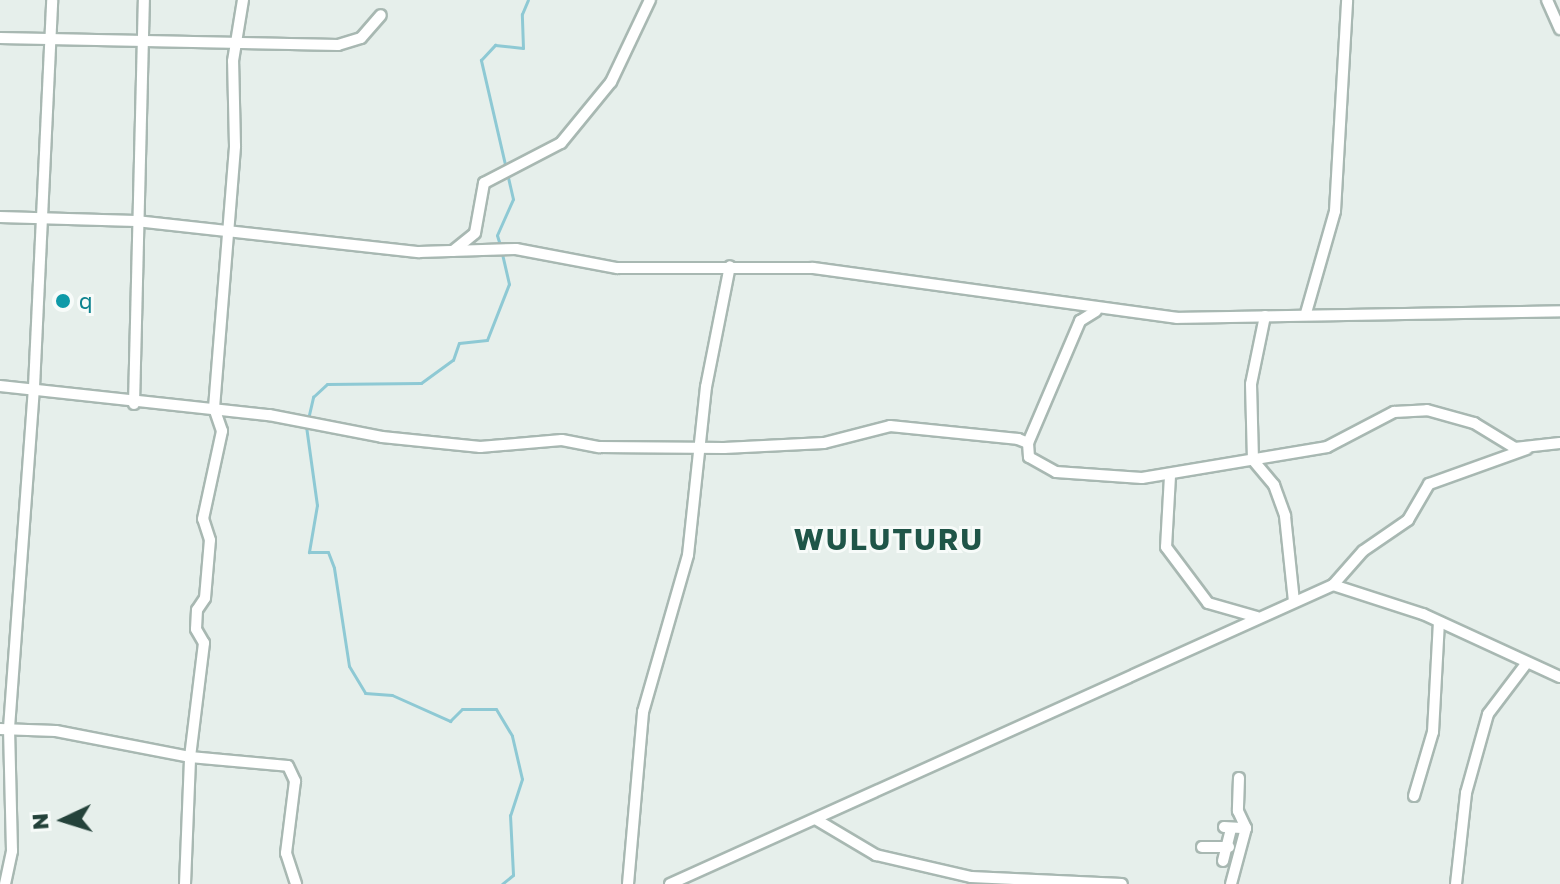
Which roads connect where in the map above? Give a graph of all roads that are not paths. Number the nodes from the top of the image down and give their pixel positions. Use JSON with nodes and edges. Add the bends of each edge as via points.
{"nodes":[{"id":1,"x":52,"y":0,"type":"edge"},
{"id":2,"x":144,"y":0,"type":"edge"},
{"id":3,"x":243,"y":0,"type":"edge"},
{"id":4,"x":650,"y":0,"type":"edge"},
{"id":5,"x":1347,"y":0,"type":"edge"},
{"id":6,"x":1547,"y":0,"type":"edge"},
{"id":7,"x":381,"y":15,"type":"dead end"},
{"id":8,"x":1560,"y":29,"type":"edge"},
{"id":9,"x":0,"y":38,"type":"edge"},
{"id":10,"x":50,"y":38,"type":"junction"},
{"id":11,"x":143,"y":46,"type":"junction"},
{"id":12,"x":234,"y":47,"type":"junction"},
{"id":13,"x":0,"y":217,"type":"edge"},
{"id":14,"x":40,"y":220,"type":"junction"},
{"id":15,"x":136,"y":221,"type":"junction"},
{"id":16,"x":224,"y":232,"type":"junction"},
{"id":17,"x":453,"y":251,"type":"junction"},
{"id":18,"x":730,"y":266,"type":"junction"},
{"id":19,"x":1096,"y":311,"type":"junction"},
{"id":20,"x":1560,"y":311,"type":"edge"},
{"id":21,"x":1306,"y":313,"type":"junction"},
{"id":22,"x":1265,"y":316,"type":"junction"},
{"id":23,"x":0,"y":386,"type":"edge"},
{"id":24,"x":34,"y":387,"type":"junction"},
{"id":25,"x":134,"y":404,"type":"junction"},
{"id":26,"x":214,"y":408,"type":"junction"},
{"id":27,"x":1028,"y":443,"type":"junction"},
{"id":28,"x":1560,"y":443,"type":"edge"},
{"id":29,"x":702,"y":445,"type":"junction"},
{"id":30,"x":1528,"y":448,"type":"junction"},
{"id":31,"x":1253,"y":460,"type":"junction"},
{"id":32,"x":1170,"y":476,"type":"junction"},
{"id":33,"x":1333,"y":585,"type":"junction"},
{"id":34,"x":1294,"y":602,"type":"junction"},
{"id":35,"x":1257,"y":617,"type":"junction"},
{"id":36,"x":1439,"y":622,"type":"junction"},
{"id":37,"x":1526,"y":664,"type":"junction"},
{"id":38,"x":1560,"y":677,"type":"edge"},
{"id":39,"x":4,"y":729,"type":"edge"},
{"id":40,"x":190,"y":757,"type":"junction"},
{"id":41,"x":1239,"y":778,"type":"dead end"},
{"id":42,"x":1414,"y":796,"type":"dead end"},
{"id":43,"x":817,"y":820,"type":"junction"},
{"id":44,"x":1246,"y":828,"type":"junction"},
{"id":45,"x":1202,"y":847,"type":"dead end"},
{"id":46,"x":1229,"y":847,"type":"junction"},
{"id":47,"x":1223,"y":861,"type":"dead end"},
{"id":48,"x":5,"y":884,"type":"edge"},
{"id":49,"x":185,"y":884,"type":"edge"},
{"id":50,"x":296,"y":884,"type":"edge"},
{"id":51,"x":628,"y":884,"type":"edge"},
{"id":52,"x":670,"y":884,"type":"edge"},
{"id":53,"x":1122,"y":884,"type":"edge"},
{"id":54,"x":1231,"y":884,"type":"edge"},
{"id":55,"x":1456,"y":884,"type":"edge"}],
"edges":[{"from":1,"to":10,"type":"street"},
{"from":2,"to":11,"type":"street"},
{"from":3,"to":12,"type":"street"},
{"from":4,"to":17,"type":"street","via":[[611,82],[561,143],[484,183],[475,233]]},
{"from":5,"to":21,"type":"street","via":[[1335,211]]},
{"from":6,"to":8,"type":"street"},
{"from":7,"to":12,"type":"street","via":[[352,42]]},
{"from":9,"to":10,"type":"street"},
{"from":10,"to":11,"type":"street"},
{"from":10,"to":14,"type":"street"},
{"from":11,"to":12,"type":"street"},
{"from":11,"to":15,"type":"street"},
{"from":12,"to":16,"type":"street","via":[[235,146]]},
{"from":13,"to":14,"type":"street"},
{"from":14,"to":15,"type":"street"},
{"from":14,"to":24,"type":"street"},
{"from":15,"to":16,"type":"street"},
{"from":15,"to":25,"type":"street"},
{"from":16,"to":17,"type":"street"},
{"from":16,"to":26,"type":"street"},
{"from":17,"to":18,"type":"street","via":[[509,249],[617,268]]},
{"from":18,"to":19,"type":"street","via":[[983,287]]},
{"from":18,"to":29,"type":"street","via":[[706,387]]},
{"from":19,"to":22,"type":"street"},
{"from":19,"to":27,"type":"street","via":[[1080,321]]},
{"from":20,"to":21,"type":"street","via":[[1395,318]]},
{"from":21,"to":22,"type":"street"},
{"from":22,"to":31,"type":"street","via":[[1251,384]]},
{"from":23,"to":24,"type":"street"},
{"from":24,"to":25,"type":"street"},
{"from":24,"to":39,"type":"street"},
{"from":25,"to":26,"type":"street"},
{"from":26,"to":29,"type":"street","via":[[480,447],[562,440],[599,447]]},
{"from":26,"to":40,"type":"street","via":[[222,431],[219,463],[206,483],[203,519],[210,540],[196,629],[204,643]]},
{"from":27,"to":29,"type":"street","via":[[890,426],[824,443]]},
{"from":27,"to":32,"type":"street","via":[[1029,457],[1056,472]]},
{"from":28,"to":30,"type":"street"},
{"from":29,"to":51,"type":"street","via":[[688,555],[643,712]]},
{"from":30,"to":31,"type":"street","via":[[1510,447],[1474,423],[1427,410],[1394,412],[1327,447]]},
{"from":30,"to":33,"type":"street","via":[[1429,484],[1408,520],[1363,551]]},
{"from":31,"to":32,"type":"street"},
{"from":31,"to":34,"type":"street","via":[[1274,485],[1285,516]]},
{"from":32,"to":35,"type":"street","via":[[1166,547],[1208,603]]},
{"from":33,"to":34,"type":"street"},
{"from":33,"to":36,"type":"street"},
{"from":34,"to":35,"type":"street"},
{"from":35,"to":43,"type":"street"},
{"from":36,"to":37,"type":"street"},
{"from":36,"to":42,"type":"street","via":[[1433,732]]},
{"from":37,"to":38,"type":"street"},
{"from":37,"to":55,"type":"street","via":[[1484,725],[1466,793]]},
{"from":39,"to":40,"type":"street","via":[[56,731]]},
{"from":39,"to":48,"type":"street","via":[[12,851]]},
{"from":40,"to":49,"type":"street"},
{"from":40,"to":50,"type":"street","via":[[288,766],[295,781],[286,853]]},
{"from":41,"to":44,"type":"street","via":[[1238,811]]},
{"from":43,"to":52,"type":"street"},
{"from":43,"to":53,"type":"street","via":[[876,855],[971,877]]},
{"from":44,"to":46,"type":"street","via":[[1227,828]]},
{"from":44,"to":54,"type":"street"},
{"from":45,"to":46,"type":"street"},
{"from":46,"to":47,"type":"street"}]}
